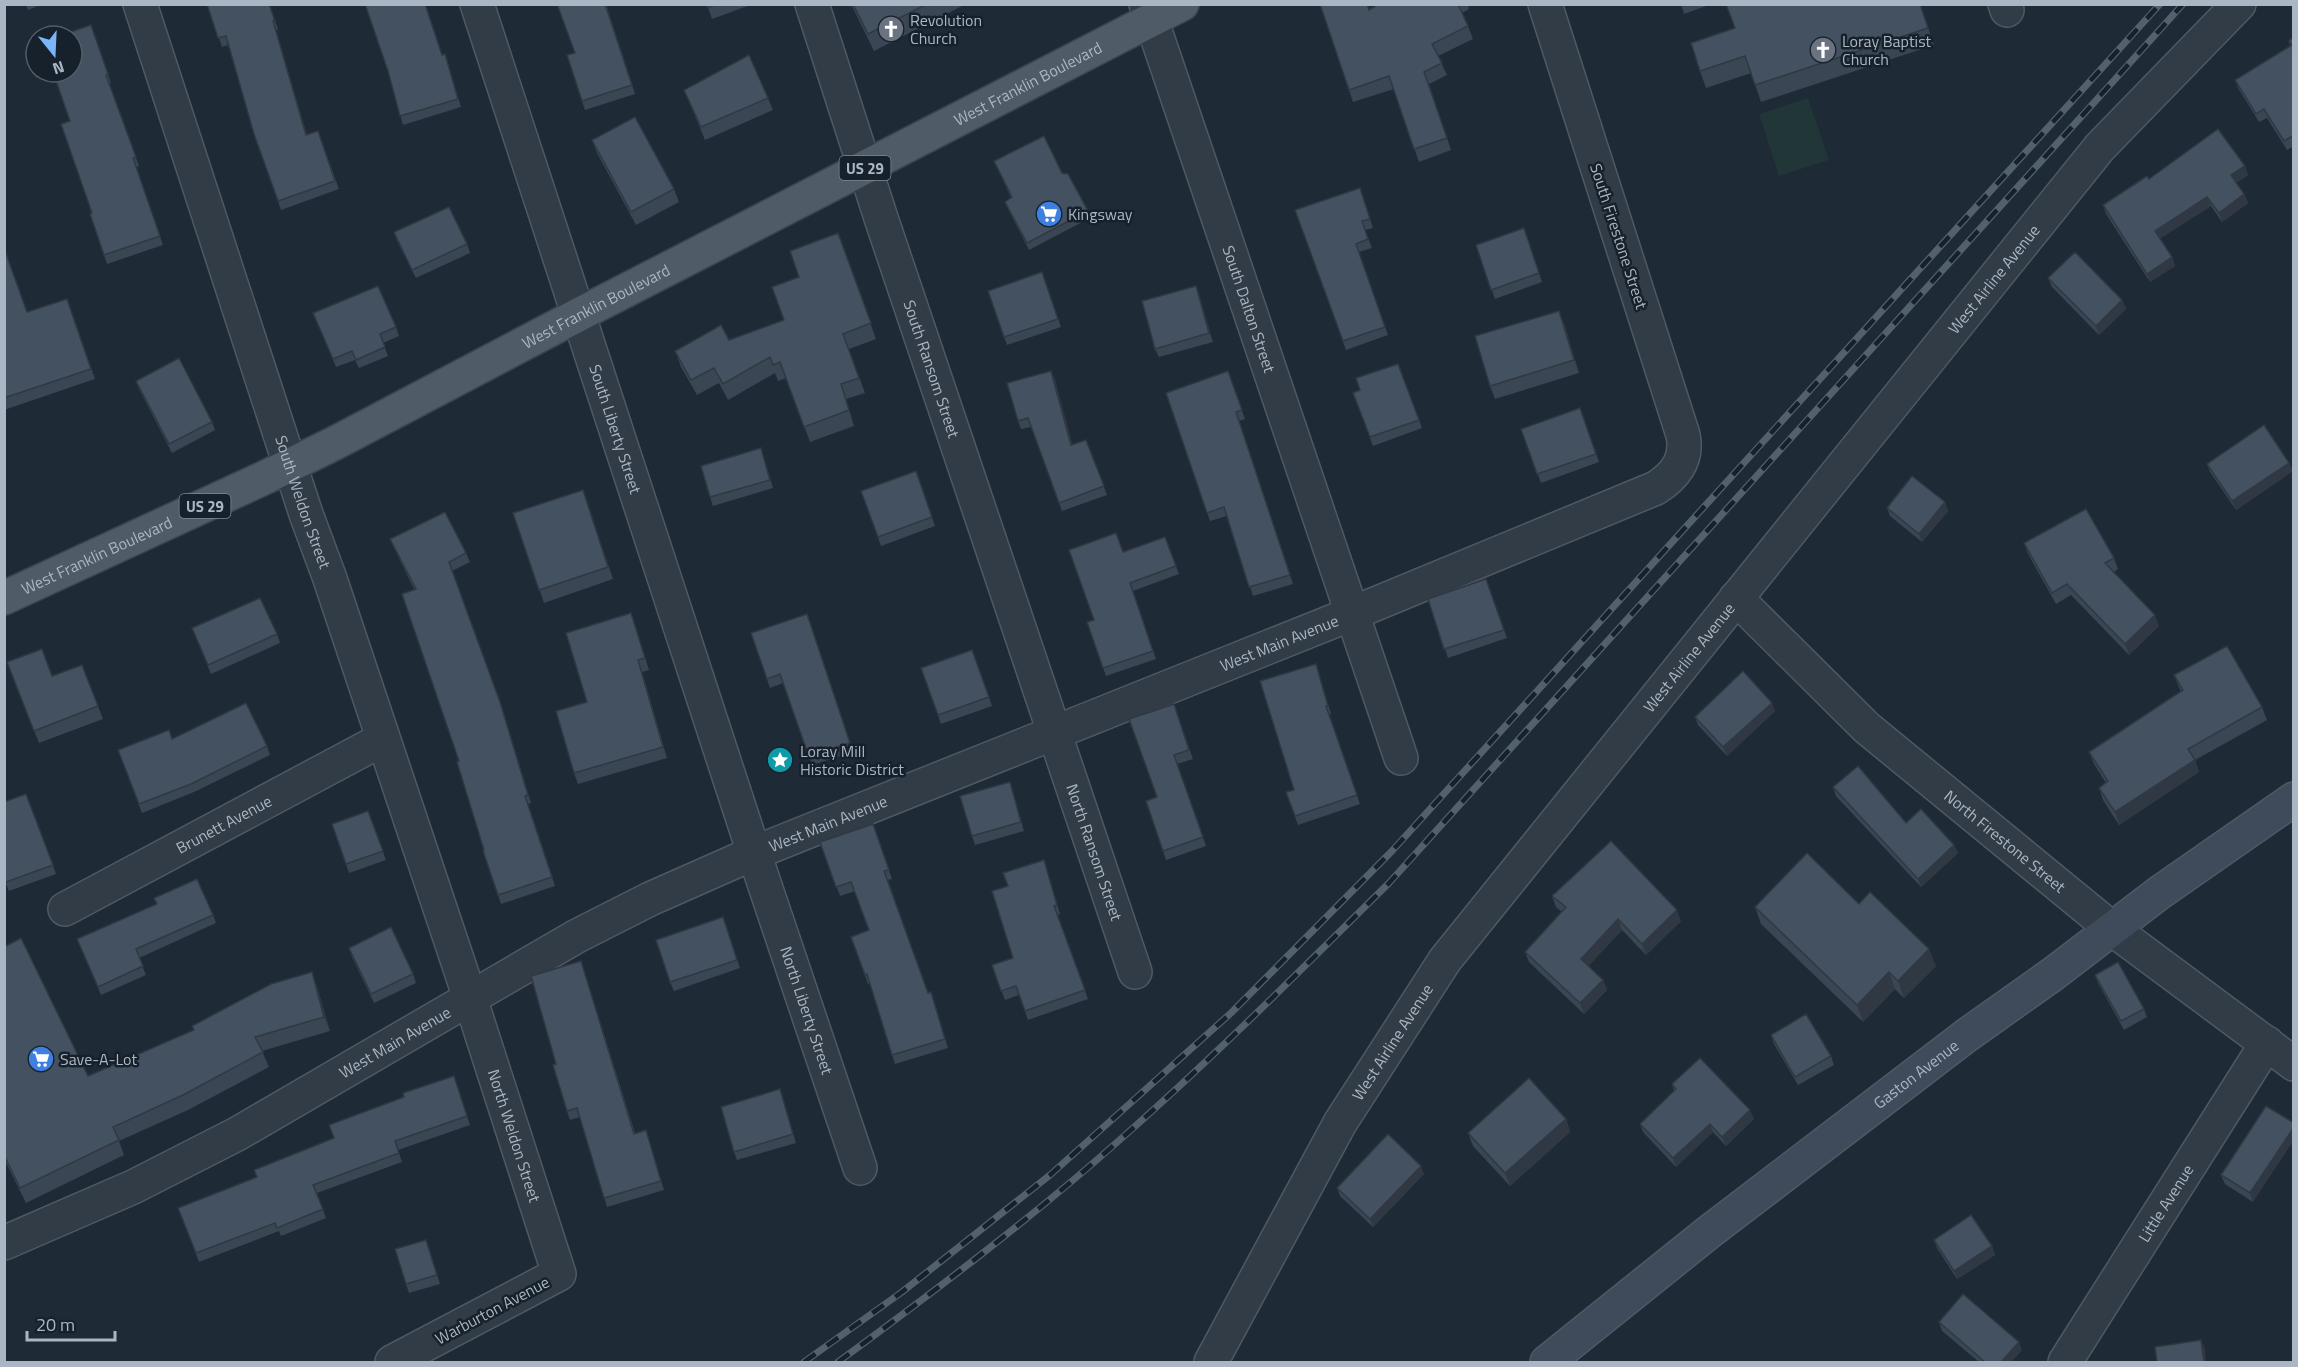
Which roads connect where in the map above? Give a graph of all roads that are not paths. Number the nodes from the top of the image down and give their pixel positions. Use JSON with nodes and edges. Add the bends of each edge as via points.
{"nodes":[{"id":1,"x":140,"y":4,"type":"edge"},
{"id":2,"x":477,"y":4,"type":"edge"},
{"id":3,"x":812,"y":4,"type":"edge"},
{"id":4,"x":1182,"y":4,"type":"edge"},
{"id":5,"x":1545,"y":4,"type":"edge"},
{"id":6,"x":2239,"y":4,"type":"edge"},
{"id":7,"x":1148,"y":13,"type":"edge"},
{"id":8,"x":864,"y":168,"type":"junction"},
{"id":9,"x":580,"y":314,"type":"junction"},
{"id":10,"x":291,"y":465,"type":"junction"},
{"id":11,"x":1679,"y":467,"type":"joint"},
{"id":12,"x":4,"y":598,"type":"edge"},
{"id":13,"x":1736,"y":598,"type":"junction"},
{"id":14,"x":1351,"y":614,"type":"junction"},
{"id":15,"x":1054,"y":732,"type":"junction"},
{"id":16,"x":383,"y":739,"type":"junction"},
{"id":17,"x":1401,"y":758,"type":"dead end"},
{"id":18,"x":2294,"y":800,"type":"edge"},
{"id":19,"x":754,"y":853,"type":"junction"},
{"id":20,"x":65,"y":909,"type":"dead end"},
{"id":21,"x":2111,"y":928,"type":"junction"},
{"id":22,"x":1135,"y":972,"type":"dead end"},
{"id":23,"x":470,"y":998,"type":"junction"},
{"id":24,"x":2266,"y":1043,"type":"junction"},
{"id":25,"x":2294,"y":1064,"type":"edge"},
{"id":26,"x":860,"y":1168,"type":"dead end"},
{"id":27,"x":4,"y":1243,"type":"edge"},
{"id":28,"x":559,"y":1274,"type":"joint"},
{"id":29,"x":392,"y":1362,"type":"edge"},
{"id":30,"x":1211,"y":1362,"type":"edge"},
{"id":31,"x":1547,"y":1362,"type":"edge"},
{"id":32,"x":2065,"y":1362,"type":"edge"}],
"edges":[{"from":1,"to":10,"type":"street","name":"South Weldon Street"},
{"from":2,"to":9,"type":"street","name":"South Liberty Street"},
{"from":3,"to":8,"type":"street","name":"South Ransom Street"},
{"from":4,"to":7,"type":"main road","name":"West Franklin Boulevard","number":"US 29"},
{"from":5,"to":11,"type":"street","name":"South Firestone Street","via":[[1683,435],[1684,455]]},
{"from":6,"to":13,"type":"street","name":"West Airline Avenue","via":[[2100,147]]},
{"from":7,"to":8,"type":"main road","name":"West Franklin Boulevard","number":"US 29"},
{"from":7,"to":14,"type":"street","name":"South Dalton Street"},
{"from":8,"to":9,"type":"main road","name":"West Franklin Boulevard","number":"US 29"},
{"from":8,"to":15,"type":"street","name":"South Ransom Street"},
{"from":9,"to":10,"type":"main road","name":"West Franklin Boulevard","number":"US 29"},
{"from":9,"to":19,"type":"street","name":"South Liberty Street"},
{"from":10,"to":12,"type":"main road","name":"West Franklin Boulevard","number":"US 29"},
{"from":10,"to":16,"type":"street","name":"South Weldon Street"},
{"from":11,"to":14,"type":"street","name":"West Main Avenue","via":[[1656,488]]},
{"from":13,"to":21,"type":"street","name":"North Firestone Street","via":[[1868,728]]},
{"from":13,"to":30,"type":"street","name":"West Airline Avenue","via":[[1445,960],[1340,1123]]},
{"from":14,"to":15,"type":"street","name":"West Main Avenue"},
{"from":14,"to":17,"type":"street","name":"South Dalton Street"},
{"from":15,"to":19,"type":"street","name":"West Main Avenue"},
{"from":15,"to":22,"type":"street","name":"North Ransom Street"},
{"from":16,"to":20,"type":"street","name":"Brunett Avenue"},
{"from":16,"to":23,"type":"street","name":"South Weldon Street"},
{"from":18,"to":21,"type":"main road","name":"Gaston Avenue"},
{"from":19,"to":23,"type":"street","name":"West Main Avenue","via":[[650,899]]},
{"from":19,"to":26,"type":"street","name":"North Liberty Street"},
{"from":21,"to":24,"type":"street","name":"North Firestone Street"},
{"from":21,"to":31,"type":"main road","name":"Gaston Avenue","via":[[1709,1232]]},
{"from":23,"to":27,"type":"street","name":"West Main Avenue","via":[[237,1134],[133,1187]]},
{"from":23,"to":28,"type":"street","name":"North Weldon Street"},
{"from":24,"to":25,"type":"street","name":"North Firestone Street"},
{"from":24,"to":32,"type":"street","name":"Little Avenue"},
{"from":28,"to":29,"type":"street","name":"Warburton Avenue"}]}
